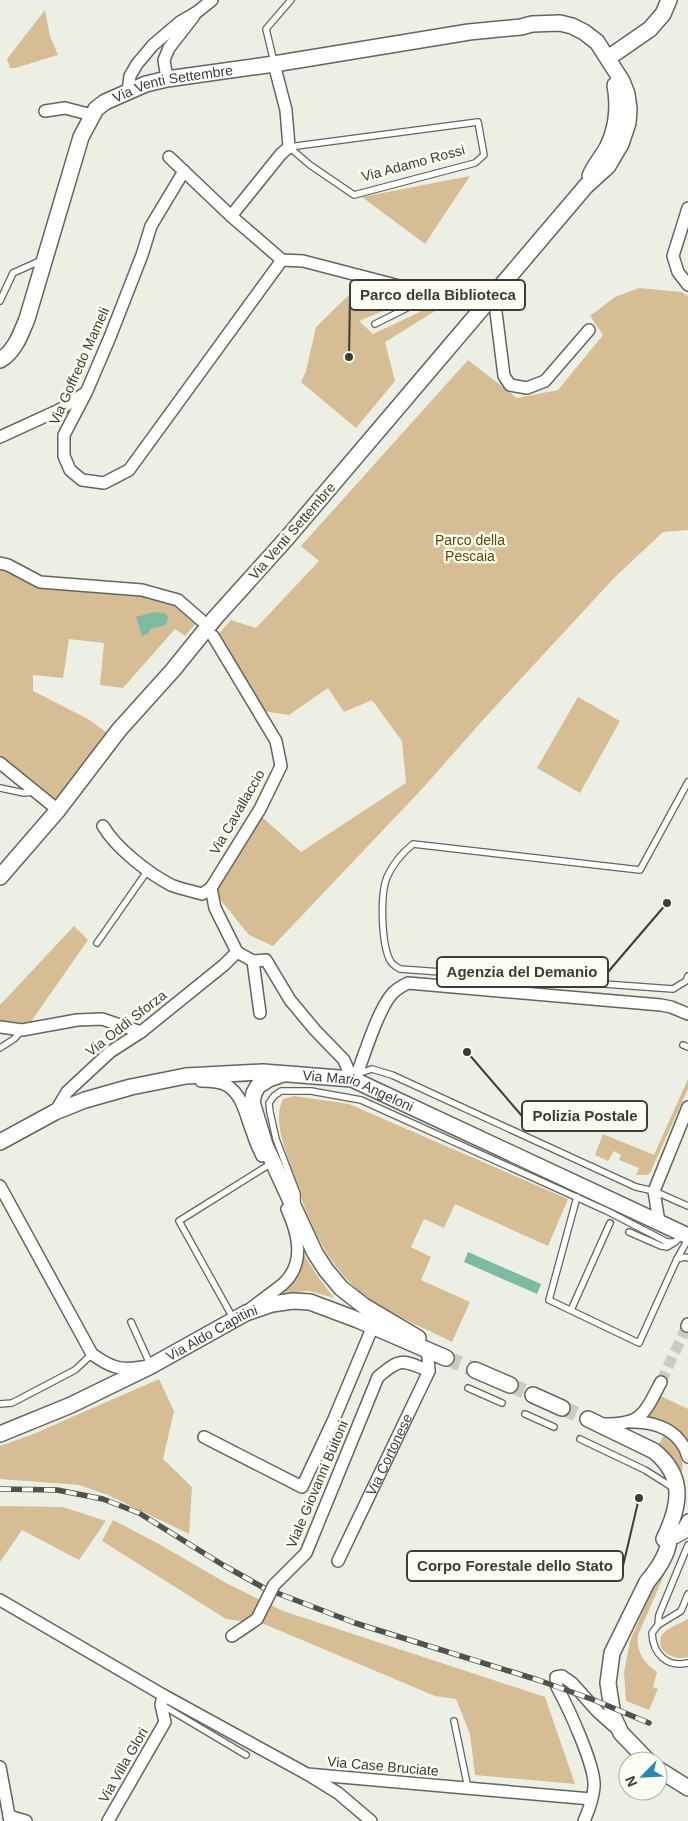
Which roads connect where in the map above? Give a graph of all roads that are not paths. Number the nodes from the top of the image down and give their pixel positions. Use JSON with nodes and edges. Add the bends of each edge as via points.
{"nodes":[{"id":1,"x":212,"y":0,"type":"edge"},
{"id":2,"x":292,"y":0,"type":"edge"},
{"id":3,"x":669,"y":0,"type":"edge"},
{"id":4,"x":197,"y":12,"type":"junction"},
{"id":5,"x":608,"y":59,"type":"junction"},
{"id":6,"x":274,"y":64,"type":"junction"},
{"id":7,"x":167,"y":79,"type":"junction"},
{"id":8,"x":128,"y":91,"type":"junction"},
{"id":9,"x":45,"y":112,"type":"dead end"},
{"id":10,"x":92,"y":115,"type":"junction"},
{"id":11,"x":289,"y":147,"type":"junction"},
{"id":12,"x":169,"y":157,"type":"dead end"},
{"id":13,"x":184,"y":171,"type":"junction"},
{"id":14,"x":688,"y":208,"type":"edge"},
{"id":15,"x":231,"y":216,"type":"junction"},
{"id":16,"x":46,"y":258,"type":"junction"},
{"id":17,"x":282,"y":260,"type":"junction"},
{"id":18,"x":688,"y":284,"type":"edge"},
{"id":19,"x":432,"y":286,"type":"junction"},
{"id":20,"x":494,"y":296,"type":"junction"},
{"id":21,"x":0,"y":301,"type":"edge"},
{"id":22,"x":484,"y":308,"type":"junction"},
{"id":23,"x":375,"y":324,"type":"dead end"},
{"id":24,"x":589,"y":330,"type":"dead end"},
{"id":25,"x":0,"y":360,"type":"edge"},
{"id":26,"x":86,"y":393,"type":"junction"},
{"id":27,"x":0,"y":437,"type":"edge"},
{"id":28,"x":0,"y":563,"type":"edge"},
{"id":29,"x":201,"y":620,"type":"dead end"},
{"id":30,"x":213,"y":636,"type":"dead end"},
{"id":31,"x":0,"y":763,"type":"edge"},
{"id":32,"x":688,"y":782,"type":"edge"},
{"id":33,"x":0,"y":788,"type":"edge"},
{"id":34,"x":37,"y":792,"type":"junction"},
{"id":35,"x":58,"y":810,"type":"junction"},
{"id":36,"x":103,"y":826,"type":"dead end"},
{"id":37,"x":148,"y":870,"type":"junction"},
{"id":38,"x":1,"y":874,"type":"edge"},
{"id":39,"x":206,"y":891,"type":"junction"},
{"id":40,"x":97,"y":942,"type":"dead end"},
{"id":41,"x":237,"y":952,"type":"junction"},
{"id":42,"x":254,"y":960,"type":"junction"},
{"id":43,"x":688,"y":976,"type":"edge"},
{"id":44,"x":260,"y":1013,"type":"dead end"},
{"id":45,"x":688,"y":1014,"type":"edge"},
{"id":46,"x":0,"y":1026,"type":"edge"},
{"id":47,"x":22,"y":1030,"type":"junction"},
{"id":48,"x":141,"y":1032,"type":"junction"},
{"id":49,"x":0,"y":1048,"type":"edge"},
{"id":50,"x":286,"y":1073,"type":"junction"},
{"id":51,"x":354,"y":1076,"type":"junction"},
{"id":52,"x":173,"y":1078,"type":"junction"},
{"id":53,"x":404,"y":1102,"type":"junction"},
{"id":54,"x":688,"y":1107,"type":"edge"},
{"id":55,"x":55,"y":1112,"type":"junction"},
{"id":56,"x":396,"y":1116,"type":"junction"},
{"id":57,"x":5,"y":1139,"type":"edge"},
{"id":58,"x":0,"y":1153,"type":"edge"},
{"id":59,"x":267,"y":1166,"type":"junction"},
{"id":60,"x":0,"y":1186,"type":"edge"},
{"id":61,"x":654,"y":1191,"type":"junction"},
{"id":62,"x":577,"y":1197,"type":"junction"},
{"id":63,"x":688,"y":1206,"type":"edge"},
{"id":64,"x":297,"y":1212,"type":"junction"},
{"id":65,"x":659,"y":1222,"type":"junction"},
{"id":66,"x":610,"y":1223,"type":"dead end"},
{"id":67,"x":629,"y":1232,"type":"dead end"},
{"id":68,"x":684,"y":1238,"type":"edge"},
{"id":69,"x":688,"y":1258,"type":"edge"},
{"id":70,"x":677,"y":1259,"type":"junction"},
{"id":71,"x":571,"y":1310,"type":"junction"},
{"id":72,"x":240,"y":1317,"type":"junction"},
{"id":73,"x":132,"y":1322,"type":"dead end"},
{"id":74,"x":373,"y":1326,"type":"junction"},
{"id":75,"x":428,"y":1350,"type":"junction"},
{"id":76,"x":92,"y":1354,"type":"junction"},
{"id":77,"x":446,"y":1358,"type":"tunnel mouth"},
{"id":78,"x":151,"y":1366,"type":"junction"},
{"id":79,"x":476,"y":1370,"type":"tunnel mouth"},
{"id":80,"x":434,"y":1373,"type":"junction"},
{"id":81,"x":661,"y":1382,"type":"tunnel mouth"},
{"id":82,"x":510,"y":1385,"type":"tunnel mouth"},
{"id":83,"x":468,"y":1388,"type":"dead end"},
{"id":84,"x":533,"y":1395,"type":"tunnel mouth"},
{"id":85,"x":502,"y":1403,"type":"dead end"},
{"id":86,"x":0,"y":1404,"type":"edge"},
{"id":87,"x":562,"y":1408,"type":"tunnel mouth"},
{"id":88,"x":525,"y":1414,"type":"dead end"},
{"id":89,"x":594,"y":1421,"type":"joint"},
{"id":90,"x":630,"y":1422,"type":"junction"},
{"id":91,"x":554,"y":1427,"type":"dead end"},
{"id":92,"x":0,"y":1434,"type":"edge"},
{"id":93,"x":204,"y":1437,"type":"dead end"},
{"id":94,"x":580,"y":1439,"type":"dead end"},
{"id":95,"x":688,"y":1457,"type":"edge"},
{"id":96,"x":678,"y":1491,"type":"junction"},
{"id":97,"x":688,"y":1520,"type":"edge"},
{"id":98,"x":688,"y":1534,"type":"edge"},
{"id":99,"x":669,"y":1540,"type":"junction"},
{"id":100,"x":688,"y":1545,"type":"edge"},
{"id":101,"x":338,"y":1561,"type":"dead end"},
{"id":102,"x":688,"y":1594,"type":"edge"},
{"id":103,"x":0,"y":1600,"type":"edge"},
{"id":104,"x":658,"y":1625,"type":"junction"},
{"id":105,"x":232,"y":1636,"type":"dead end"},
{"id":106,"x":688,"y":1663,"type":"edge"},
{"id":107,"x":162,"y":1700,"type":"junction"},
{"id":108,"x":454,"y":1721,"type":"dead end"},
{"id":109,"x":621,"y":1733,"type":"junction"},
{"id":110,"x":638,"y":1751,"type":"edge"},
{"id":111,"x":246,"y":1754,"type":"dead end"},
{"id":112,"x":0,"y":1767,"type":"edge"},
{"id":113,"x":307,"y":1774,"type":"junction"},
{"id":114,"x":668,"y":1775,"type":"edge"},
{"id":115,"x":468,"y":1788,"type":"junction"},
{"id":116,"x":688,"y":1788,"type":"edge"},
{"id":117,"x":592,"y":1799,"type":"junction"},
{"id":118,"x":10,"y":1818,"type":"edge"},
{"id":119,"x":26,"y":1821,"type":"edge"},
{"id":120,"x":108,"y":1821,"type":"edge"},
{"id":121,"x":371,"y":1821,"type":"edge"},
{"id":122,"x":584,"y":1821,"type":"edge"}],
"edges":[{"from":1,"to":4,"type":"street"},
{"from":2,"to":6,"type":"lane","via":[[266,29]]},
{"from":3,"to":5,"type":"main road","via":[[663,14],[650,29]]},
{"from":4,"to":7,"type":"street","via":[[169,48],[164,60]]},
{"from":4,"to":8,"type":"street","via":[[153,45],[130,76]]},
{"from":5,"to":6,"type":"main road","name":"Via Venti Settembre","via":[[568,35],[521,27],[469,32]]},
{"from":5,"to":20,"type":"main road","name":"Via Venti Settembre","via":[[618,101],[617,117],[607,147],[586,186]]},
{"from":6,"to":7,"type":"main road","name":"Via Venti Settembre"},
{"from":6,"to":11,"type":"street","via":[[286,110]]},
{"from":7,"to":8,"type":"main road","name":"Via Venti Settembre"},
{"from":8,"to":10,"type":"main road","name":"Via Venti Settembre","via":[[105,102]]},
{"from":9,"to":10,"type":"street","via":[[65,108]]},
{"from":10,"to":16,"type":"main road","name":"Via Venti Settembre","via":[[82,137]]},
{"from":11,"to":11,"type":"lane","name":"Via Adamo Rossi","via":[[478,122],[484,155],[475,162],[354,195]]},
{"from":11,"to":15,"type":"street"},
{"from":12,"to":13,"type":"street"},
{"from":13,"to":15,"type":"street"},
{"from":13,"to":26,"type":"street","name":"Via Goffredo Mameli","via":[[151,226]]},
{"from":14,"to":18,"type":"street","via":[[673,256],[678,272]]},
{"from":15,"to":17,"type":"street"},
{"from":16,"to":21,"type":"lane","via":[[13,273]]},
{"from":16,"to":25,"type":"main road","name":"Via Venti Settembre","via":[[27,319],[15,345]]},
{"from":17,"to":19,"type":"street","via":[[303,260],[407,288]]},
{"from":17,"to":26,"type":"street","name":"Via Goffredo Mameli","via":[[130,470],[104,483],[82,480],[70,470],[64,456],[64,435]]},
{"from":19,"to":22,"type":"street"},
{"from":19,"to":23,"type":"lane","via":[[419,302]]},
{"from":20,"to":22,"type":"main road","name":"Via Venti Settembre"},
{"from":20,"to":24,"type":"street","via":[[504,376],[510,385],[527,388],[545,381]]},
{"from":22,"to":35,"type":"main road","name":"Via Venti Settembre","via":[[119,730]]},
{"from":26,"to":27,"type":"street","via":[[59,410]]},
{"from":28,"to":29,"type":"street","via":[[40,582],[142,590],[178,600]]},
{"from":30,"to":39,"type":"street","name":"Via Cavallaccio","via":[[276,741],[281,766],[260,809]]},
{"from":31,"to":34,"type":"street"},
{"from":32,"to":43,"type":"lane","via":[[640,870],[413,844],[403,852],[386,879],[382,923],[391,962],[400,969],[672,989],[686,981]]},
{"from":33,"to":34,"type":"lane"},
{"from":34,"to":35,"type":"street"},
{"from":35,"to":38,"type":"main road","name":"Via Venti Settembre"},
{"from":36,"to":37,"type":"street","via":[[110,837]]},
{"from":37,"to":39,"type":"street","via":[[172,885]]},
{"from":37,"to":40,"type":"lane"},
{"from":39,"to":41,"type":"street"},
{"from":41,"to":42,"type":"street"},
{"from":41,"to":48,"type":"street","name":"Via Oddi Sforza"},
{"from":42,"to":44,"type":"street"},
{"from":42,"to":51,"type":"street","via":[[266,960],[290,1000],[344,1060]]},
{"from":45,"to":51,"type":"street","via":[[661,1005],[408,983],[392,993]]},
{"from":46,"to":47,"type":"street"},
{"from":47,"to":48,"type":"street","via":[[102,1019]]},
{"from":47,"to":49,"type":"lane"},
{"from":48,"to":55,"type":"street","name":"Via Oddi Sforza","via":[[110,1052],[67,1092]]},
{"from":50,"to":51,"type":"main road","name":"Via Mario Angeloni"},
{"from":50,"to":52,"type":"main road","name":"Via Mario Angeloni","via":[[202,1074]]},
{"from":50,"to":64,"type":"main road","via":[[258,1086],[252,1102],[265,1145]]},
{"from":51,"to":53,"type":"main road","name":"Via Mario Angeloni"},
{"from":51,"to":61,"type":"lane","via":[[372,1069],[392,1075],[636,1187]]},
{"from":52,"to":55,"type":"main road","name":"Via Mario Angeloni","via":[[107,1093]]},
{"from":52,"to":59,"type":"street","via":[[215,1082],[229,1087],[244,1107]]},
{"from":53,"to":56,"type":"lane"},
{"from":53,"to":65,"type":"main road","name":"Via Mario Angeloni"},
{"from":54,"to":61,"type":"street"},
{"from":55,"to":57,"type":"main road","name":"Via Mario Angeloni"},
{"from":56,"to":62,"type":"lane"},
{"from":56,"to":64,"type":"lane","via":[[361,1100],[339,1095],[281,1091],[274,1096],[269,1105],[276,1139],[297,1194]]},
{"from":57,"to":58,"type":"street","name":"Via Mario Angeloni"},
{"from":59,"to":72,"type":"street","via":[[291,1217],[298,1254],[284,1283]]},
{"from":59,"to":72,"type":"lane","via":[[179,1221]]},
{"from":60,"to":76,"type":"street"},
{"from":61,"to":63,"type":"lane"},
{"from":61,"to":65,"type":"street"},
{"from":62,"to":68,"type":"lane","via":[[668,1242]]},
{"from":62,"to":71,"type":"lane","via":[[549,1300]]},
{"from":64,"to":75,"type":"main road","via":[[315,1253],[341,1288],[364,1306],[416,1336]]},
{"from":65,"to":68,"type":"main road","name":"Via Mario Angeloni"},
{"from":66,"to":71,"type":"lane"},
{"from":67,"to":68,"type":"lane","via":[[668,1247]]},
{"from":68,"to":70,"type":"lane"},
{"from":69,"to":70,"type":"lane"},
{"from":70,"to":71,"type":"lane","via":[[639,1343]]},
{"from":72,"to":74,"type":"main road","name":"Via Aldo Capitini","via":[[272,1304],[310,1302]]},
{"from":72,"to":78,"type":"main road","name":"Via Aldo Capitini"},
{"from":73,"to":78,"type":"lane"},
{"from":74,"to":75,"type":"main road","name":"Via Aldo Capitini"},
{"from":74,"to":93,"type":"street","via":[[302,1487]]},
{"from":75,"to":77,"type":"main road"},
{"from":75,"to":80,"type":"street"},
{"from":76,"to":78,"type":"street","via":[[120,1369]]},
{"from":76,"to":86,"type":"lane","via":[[75,1370],[12,1403]]},
{"from":78,"to":92,"type":"main road","name":"Via Aldo Capitini","via":[[71,1405]]},
{"from":79,"to":82,"type":"main road"},
{"from":80,"to":101,"type":"street","name":"Via Cortonese"},
{"from":80,"to":105,"type":"street","name":"Viale Giovanni Buitoni","via":[[407,1362],[394,1364],[378,1377],[306,1553],[272,1590],[257,1619]]},
{"from":81,"to":90,"type":"street","via":[[637,1419]]},
{"from":83,"to":85,"type":"lane"},
{"from":84,"to":87,"type":"main road"},
{"from":88,"to":91,"type":"lane"},
{"from":89,"to":90,"type":"street"},
{"from":89,"to":96,"type":"main road","via":[[663,1458]]},
{"from":90,"to":95,"type":"street","via":[[650,1422],[666,1429],[681,1441]]},
{"from":94,"to":96,"type":"lane","via":[[644,1470]]},
{"from":96,"to":99,"type":"main road"},
{"from":97,"to":99,"type":"street"},
{"from":98,"to":99,"type":"lane"},
{"from":99,"to":109,"type":"main road","via":[[649,1572],[612,1653],[608,1683],[613,1716]]},
{"from":100,"to":104,"type":"lane","via":[[659,1615]]},
{"from":102,"to":104,"type":"lane","via":[[681,1611]]},
{"from":103,"to":107,"type":"street","name":"Via Case Bruciate"},
{"from":104,"to":106,"type":"lane","via":[[652,1634],[655,1650],[674,1664]]},
{"from":107,"to":111,"type":"lane"},
{"from":107,"to":113,"type":"street","name":"Via Case Bruciate"},
{"from":107,"to":120,"type":"street","name":"Via Villa Glori","via":[[165,1722]]},
{"from":108,"to":115,"type":"lane"},
{"from":109,"to":110,"type":"main road"},
{"from":109,"to":117,"type":"street","via":[[572,1683],[562,1676],[556,1677],[557,1688],[588,1759],[594,1786]]},
{"from":112,"to":118,"type":"street"},
{"from":113,"to":115,"type":"street","name":"Via Case Bruciate"},
{"from":113,"to":121,"type":"street","via":[[338,1793]]},
{"from":114,"to":116,"type":"main road"},
{"from":115,"to":117,"type":"street","name":"Via Case Bruciate"},
{"from":117,"to":122,"type":"street"},
{"from":118,"to":119,"type":"street"}]}
